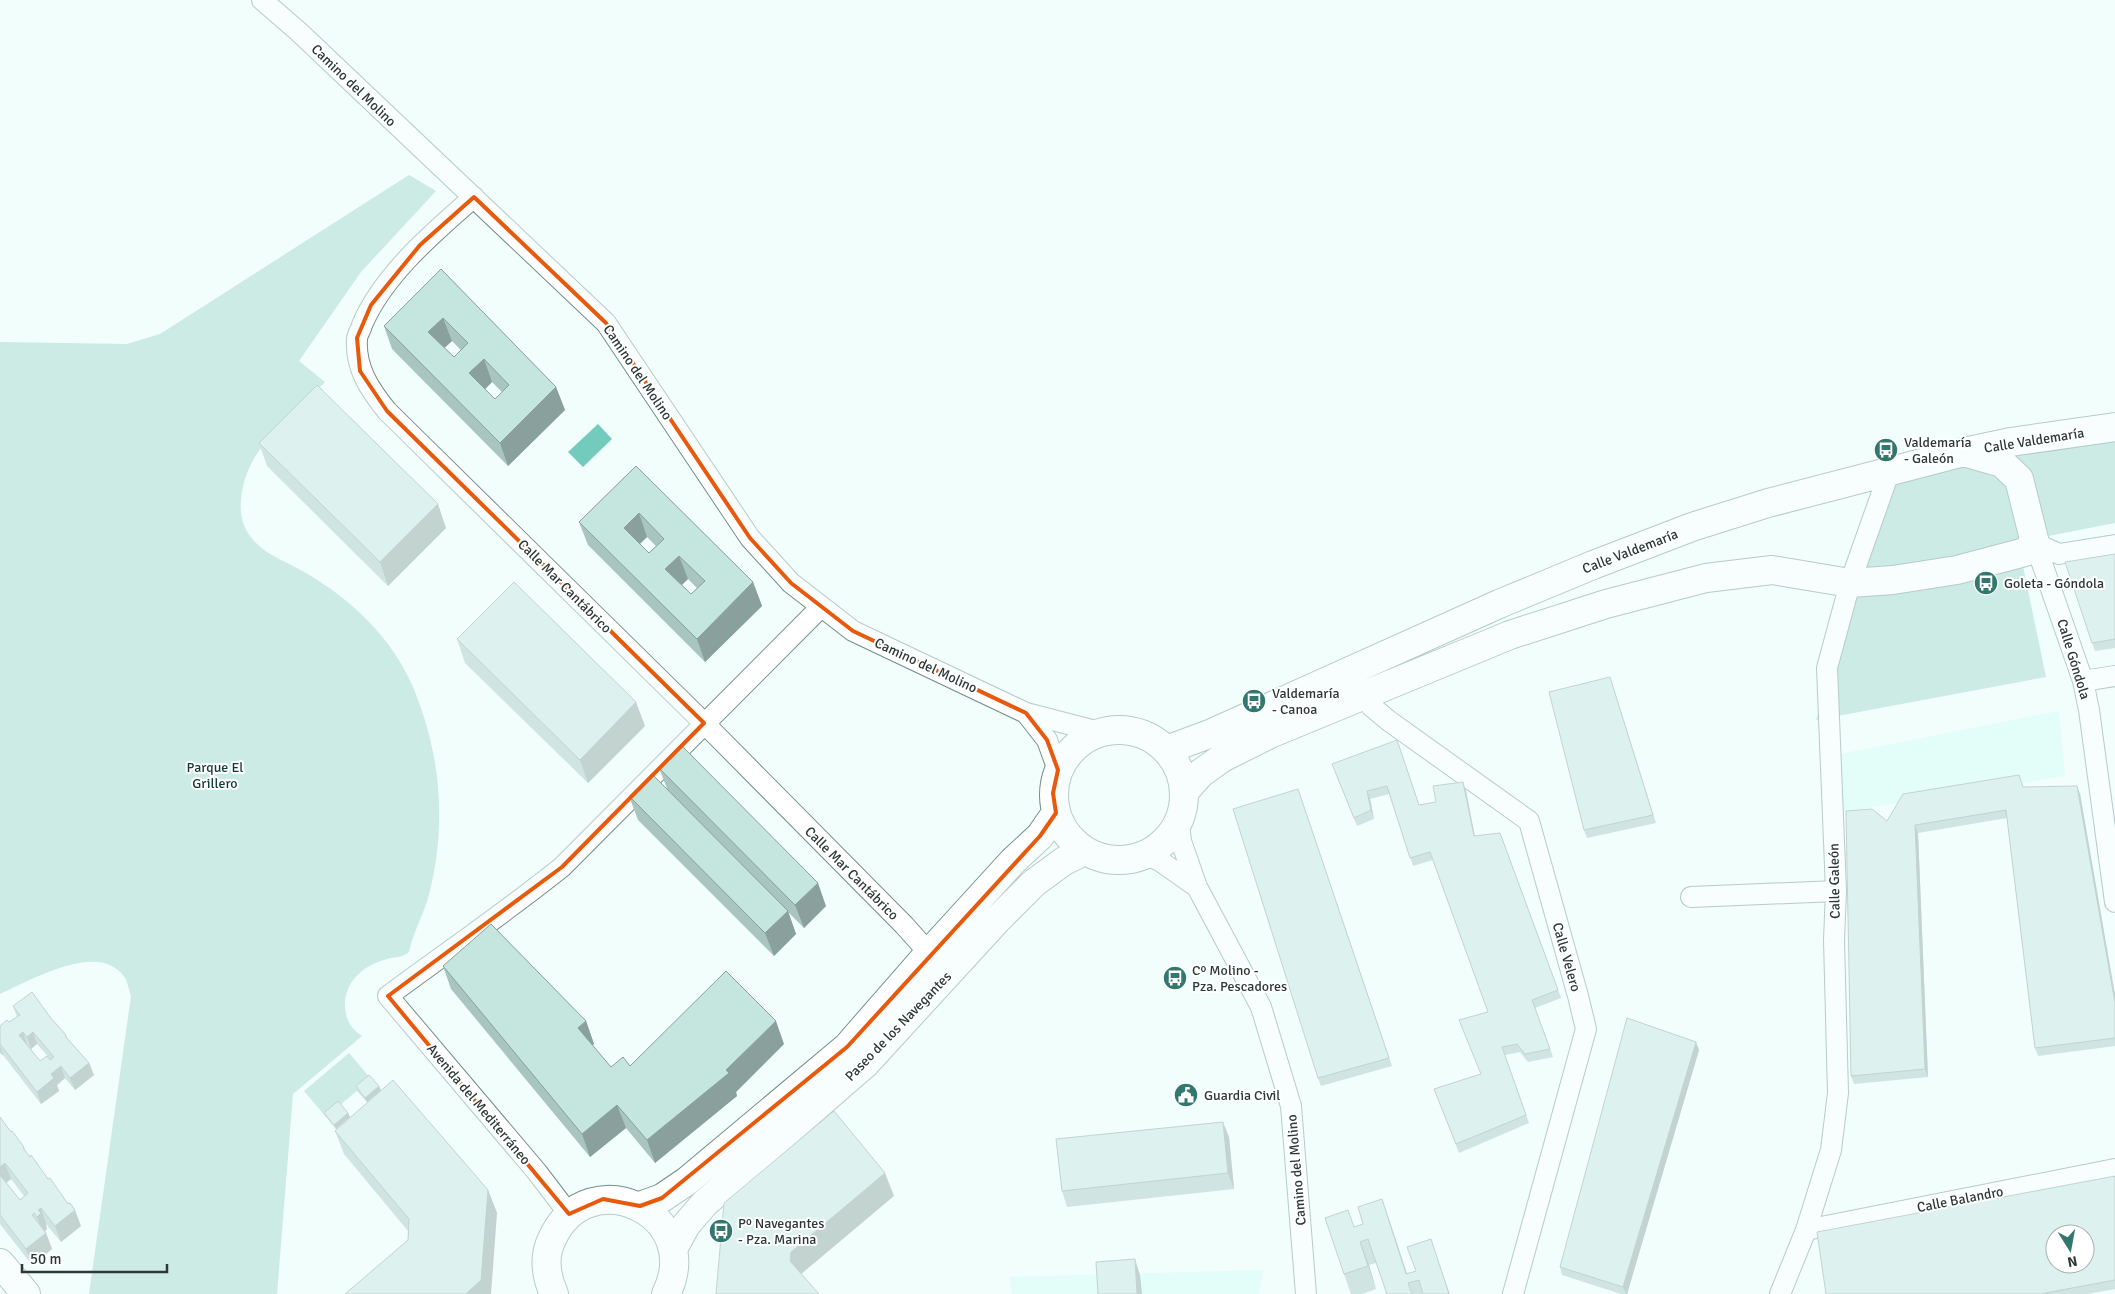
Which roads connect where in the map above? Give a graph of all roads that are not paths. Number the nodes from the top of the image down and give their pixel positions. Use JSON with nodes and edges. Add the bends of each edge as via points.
{"nodes":[{"id":1,"x":262,"y":0,"type":"edge"},
{"id":2,"x":474,"y":197,"type":"junction"},
{"id":3,"x":2115,"y":427,"type":"edge"},
{"id":4,"x":2064,"y":436,"type":"junction"},
{"id":5,"x":1964,"y":452,"type":"junction"},
{"id":6,"x":1890,"y":470,"type":"junction"},
{"id":7,"x":2019,"y":479,"type":"junction"},
{"id":8,"x":2115,"y":545,"type":"edge"},
{"id":9,"x":2046,"y":549,"type":"junction"},
{"id":10,"x":1957,"y":570,"type":"junction"},
{"id":11,"x":2044,"y":571,"type":"junction"},
{"id":12,"x":1850,"y":583,"type":"junction"},
{"id":13,"x":821,"y":608,"type":"junction"},
{"id":14,"x":2115,"y":676,"type":"edge"},
{"id":15,"x":2084,"y":681,"type":"junction"},
{"id":16,"x":1367,"y":695,"type":"junction"},
{"id":17,"x":1026,"y":713,"type":"junction"},
{"id":18,"x":704,"y":723,"type":"junction"},
{"id":19,"x":1099,"y":732,"type":"junction"},
{"id":20,"x":1169,"y":750,"type":"junction"},
{"id":21,"x":1058,"y":770,"type":"junction"},
{"id":22,"x":1185,"y":791,"type":"junction"},
{"id":23,"x":2109,"y":807,"type":"edge"},
{"id":24,"x":1056,"y":813,"type":"junction"},
{"id":25,"x":1179,"y":823,"type":"junction"},
{"id":26,"x":1085,"y":851,"type":"junction"},
{"id":27,"x":1145,"y":855,"type":"junction"},
{"id":28,"x":1197,"y":887,"type":"junction"},
{"id":29,"x":1836,"y":891,"type":"junction"},
{"id":30,"x":1690,"y":897,"type":"dead end"},
{"id":31,"x":2115,"y":902,"type":"edge"},
{"id":32,"x":929,"y":954,"type":"junction"},
{"id":33,"x":2115,"y":1169,"type":"edge"},
{"id":34,"x":640,"y":1206,"type":"junction"},
{"id":35,"x":569,"y":1214,"type":"junction"},
{"id":36,"x":1806,"y":1230,"type":"junction"},
{"id":37,"x":673,"y":1249,"type":"junction"},
{"id":38,"x":1303,"y":1252,"type":"junction"},
{"id":39,"x":0,"y":1264,"type":"edge"},
{"id":40,"x":547,"y":1290,"type":"edge"},
{"id":41,"x":26,"y":1294,"type":"edge"},
{"id":42,"x":666,"y":1294,"type":"edge"},
{"id":43,"x":1293,"y":1294,"type":"edge"},
{"id":44,"x":1306,"y":1294,"type":"edge"},
{"id":45,"x":1513,"y":1294,"type":"edge"},
{"id":46,"x":1780,"y":1294,"type":"edge"}],
"edges":[{"from":1,"to":2,"type":"street","name":"Camino del Molino"},
{"from":2,"to":13,"type":"street","name":"Camino del Molino","via":[[606,323],[750,538],[791,582]]},
{"from":2,"to":18,"type":"street","name":"Calle Mar Cantábrico","via":[[420,245],[371,305],[357,338],[360,371],[370,391],[388,411]]},
{"from":3,"to":4,"type":"main road","name":"Calle Valdemaría"},
{"from":4,"to":5,"type":"main road","name":"Calle Valdemaría"},
{"from":4,"to":7,"type":"main road","via":[[2032,457]]},
{"from":5,"to":6,"type":"main road","name":"Calle Valdemaría"},
{"from":5,"to":7,"type":"main road","via":[[2002,463]]},
{"from":6,"to":12,"type":"street","name":"Calle Galeón"},
{"from":6,"to":20,"type":"main road","name":"Calle Valdemaría","via":[[1692,527],[1593,565]]},
{"from":7,"to":9,"type":"main road","name":"Calle Góndola"},
{"from":8,"to":9,"type":"street"},
{"from":9,"to":10,"type":"main road"},
{"from":9,"to":11,"type":"street","name":"Calle Góndola"},
{"from":10,"to":11,"type":"street","via":[[2028,563]]},
{"from":10,"to":12,"type":"main road"},
{"from":11,"to":15,"type":"street","name":"Calle Góndola"},
{"from":12,"to":16,"type":"main road","via":[[1772,570],[1706,578],[1606,604],[1510,635]]},
{"from":12,"to":29,"type":"street","name":"Calle Galeón","via":[[1827,668]]},
{"from":13,"to":17,"type":"street","name":"Camino del Molino","via":[[853,631]]},
{"from":13,"to":18,"type":"street"},
{"from":14,"to":15,"type":"street"},
{"from":15,"to":23,"type":"street","name":"Calle Góndola"},
{"from":16,"to":22,"type":"main road","via":[[1270,734],[1222,758],[1201,773]]},
{"from":16,"to":45,"type":"street","name":"Calle Velero","via":[[1371,706],[1389,721],[1529,821],[1578,996],[1586,1029]]},
{"from":17,"to":19,"type":"street","name":"Camino del Molino"},
{"from":17,"to":21,"type":"street","name":"Camino del Molino","via":[[1047,740]]},
{"from":18,"to":32,"type":"street","name":"Calle Mar Cantábrico"},
{"from":18,"to":35,"type":"street","name":"Avenida del Mediterráneo","via":[[562,866],[521,900],[388,996]]},
{"from":19,"to":20,"type":"main road","via":[[1117,729],[1139,732]]},
{"from":19,"to":21,"type":"main road","via":[[1076,745]]},
{"from":20,"to":22,"type":"main road","via":[[1176,761]]},
{"from":21,"to":24,"type":"main road","via":[[1053,793]]},
{"from":22,"to":25,"type":"main road"},
{"from":23,"to":31,"type":"street","name":"Calle Góndola"},
{"from":24,"to":26,"type":"main road","via":[[1067,835]]},
{"from":24,"to":32,"type":"main road","name":"Paseo de los Navegantes","via":[[1040,836]]},
{"from":25,"to":27,"type":"main road","via":[[1166,842]]},
{"from":25,"to":28,"type":"street","name":"Camino del Molino"},
{"from":26,"to":27,"type":"main road","via":[[1102,858],[1123,860]]},
{"from":26,"to":37,"type":"main road","name":"Paseo de los Navegantes","via":[[1064,861],[1034,883],[865,1064],[706,1203],[686,1225]]},
{"from":27,"to":28,"type":"street","name":"Camino del Molino","via":[[1160,861]]},
{"from":28,"to":38,"type":"street","name":"Camino del Molino","via":[[1261,1007],[1291,1106]]},
{"from":29,"to":30,"type":"street"},
{"from":29,"to":36,"type":"street","name":"Calle Galeón","via":[[1838,1093],[1831,1150]]},
{"from":32,"to":34,"type":"main road","name":"Paseo de los Navegantes","via":[[847,1047],[687,1181],[662,1198]]},
{"from":33,"to":36,"type":"street","name":"Calle Balandro"},
{"from":34,"to":35,"type":"main road","via":[[622,1200],[603,1199],[585,1204]]},
{"from":34,"to":37,"type":"main road","via":[[655,1217]]},
{"from":35,"to":40,"type":"main road","via":[[556,1228],[548,1246]]},
{"from":36,"to":46,"type":"street","name":"Calle Galeón"},
{"from":37,"to":42,"type":"main road","via":[[674,1266]]},
{"from":38,"to":43,"type":"street"},
{"from":38,"to":44,"type":"street","name":"Camino del Molino"},
{"from":39,"to":41,"type":"main road"}]}
